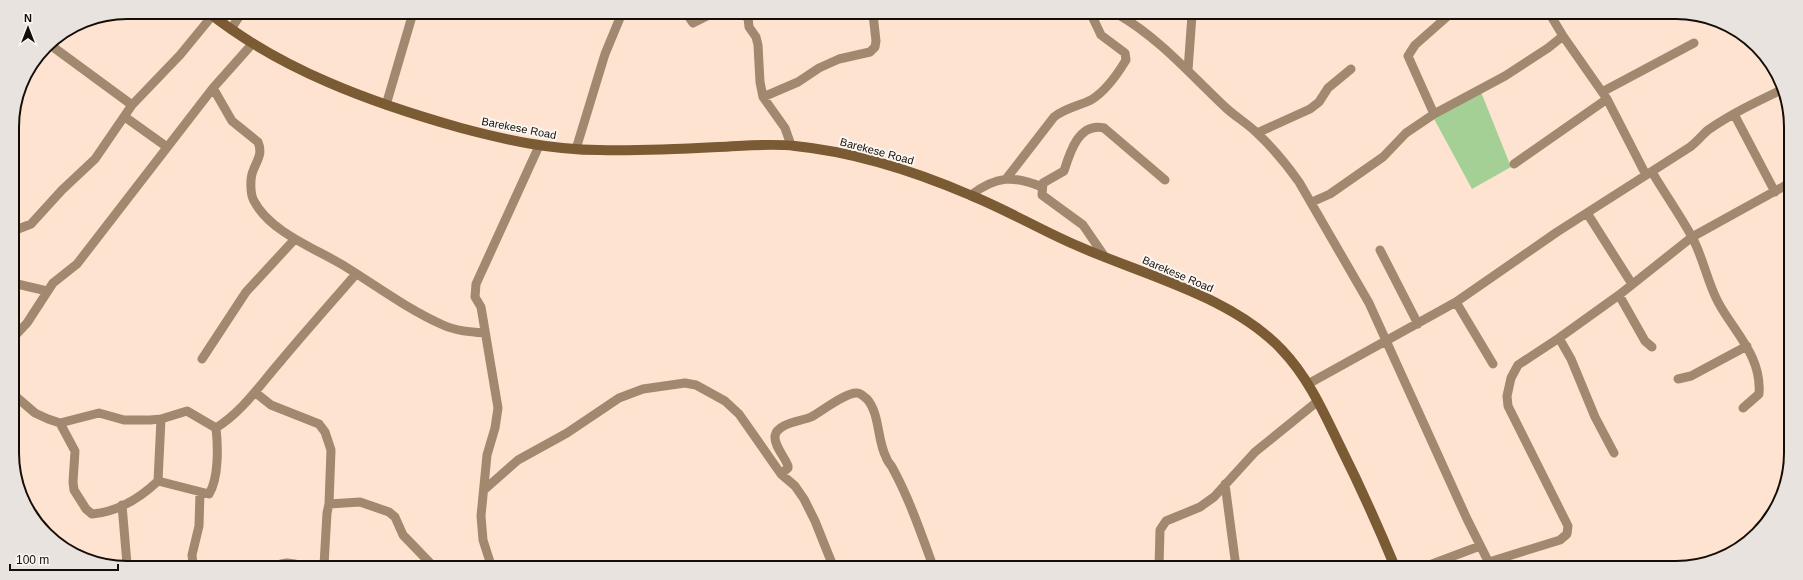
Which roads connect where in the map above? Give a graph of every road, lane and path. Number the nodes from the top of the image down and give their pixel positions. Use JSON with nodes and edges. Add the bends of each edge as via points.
{"nodes":[{"id":1,"x":206,"y":19,"type":"edge"},
{"id":2,"x":217,"y":19,"type":"edge"},
{"id":3,"x":237,"y":19,"type":"edge"},
{"id":4,"x":411,"y":19,"type":"edge"},
{"id":5,"x":619,"y":19,"type":"edge"},
{"id":6,"x":690,"y":19,"type":"edge"},
{"id":7,"x":701,"y":19,"type":"edge"},
{"id":8,"x":749,"y":19,"type":"edge"},
{"id":9,"x":874,"y":19,"type":"edge"},
{"id":10,"x":1093,"y":19,"type":"edge"},
{"id":11,"x":1125,"y":19,"type":"edge"},
{"id":12,"x":1192,"y":19,"type":"edge"},
{"id":13,"x":1444,"y":19,"type":"edge"},
{"id":14,"x":1556,"y":19,"type":"edge"},
{"id":15,"x":231,"y":29,"type":"junction"},
{"id":16,"x":1563,"y":36,"type":"junction"},
{"id":17,"x":253,"y":42,"type":"junction"},
{"id":18,"x":1694,"y":43,"type":"dead end"},
{"id":19,"x":54,"y":48,"type":"edge"},
{"id":20,"x":1351,"y":68,"type":"dead end"},
{"id":21,"x":1188,"y":70,"type":"junction"},
{"id":22,"x":213,"y":88,"type":"junction"},
{"id":23,"x":1778,"y":92,"type":"edge"},
{"id":24,"x":1604,"y":96,"type":"junction"},
{"id":25,"x":763,"y":97,"type":"junction"},
{"id":26,"x":132,"y":105,"type":"junction"},
{"id":27,"x":386,"y":105,"type":"junction"},
{"id":28,"x":1434,"y":114,"type":"junction"},
{"id":29,"x":1734,"y":114,"type":"junction"},
{"id":30,"x":125,"y":117,"type":"junction"},
{"id":31,"x":1257,"y":133,"type":"junction"},
{"id":32,"x":791,"y":145,"type":"junction"},
{"id":33,"x":539,"y":146,"type":"junction"},
{"id":34,"x":168,"y":147,"type":"junction"},
{"id":35,"x":576,"y":149,"type":"junction"},
{"id":36,"x":1514,"y":164,"type":"dead end"},
{"id":37,"x":1649,"y":174,"type":"junction"},
{"id":38,"x":1006,"y":179,"type":"junction"},
{"id":39,"x":1165,"y":180,"type":"dead end"},
{"id":40,"x":1784,"y":186,"type":"edge"},
{"id":41,"x":1042,"y":188,"type":"junction"},
{"id":42,"x":1774,"y":192,"type":"junction"},
{"id":43,"x":971,"y":195,"type":"junction"},
{"id":44,"x":1312,"y":202,"type":"junction"},
{"id":45,"x":1587,"y":213,"type":"junction"},
{"id":46,"x":19,"y":229,"type":"edge"},
{"id":47,"x":1692,"y":237,"type":"junction"},
{"id":48,"x":294,"y":240,"type":"junction"},
{"id":49,"x":1380,"y":250,"type":"dead end"},
{"id":50,"x":1105,"y":257,"type":"junction"},
{"id":51,"x":356,"y":274,"type":"junction"},
{"id":52,"x":19,"y":284,"type":"edge"},
{"id":53,"x":1632,"y":284,"type":"junction"},
{"id":54,"x":47,"y":291,"type":"junction"},
{"id":55,"x":1619,"y":295,"type":"junction"},
{"id":56,"x":1456,"y":302,"type":"junction"},
{"id":57,"x":1418,"y":324,"type":"junction"},
{"id":58,"x":19,"y":332,"type":"edge"},
{"id":59,"x":485,"y":333,"type":"junction"},
{"id":60,"x":1559,"y":338,"type":"junction"},
{"id":61,"x":1386,"y":342,"type":"junction"},
{"id":62,"x":1747,"y":346,"type":"junction"},
{"id":63,"x":1652,"y":347,"type":"dead end"},
{"id":64,"x":202,"y":359,"type":"dead end"},
{"id":65,"x":1494,"y":364,"type":"dead end"},
{"id":66,"x":1678,"y":379,"type":"dead end"},
{"id":67,"x":1308,"y":384,"type":"junction"},
{"id":68,"x":256,"y":393,"type":"junction"},
{"id":69,"x":19,"y":399,"type":"edge"},
{"id":70,"x":1318,"y":401,"type":"junction"},
{"id":71,"x":1743,"y":408,"type":"dead end"},
{"id":72,"x":161,"y":419,"type":"junction"},
{"id":73,"x":60,"y":423,"type":"junction"},
{"id":74,"x":216,"y":428,"type":"junction"},
{"id":75,"x":1614,"y":453,"type":"dead end"},
{"id":76,"x":781,"y":474,"type":"junction"},
{"id":77,"x":158,"y":481,"type":"junction"},
{"id":78,"x":1224,"y":484,"type":"junction"},
{"id":79,"x":484,"y":490,"type":"junction"},
{"id":80,"x":200,"y":493,"type":"junction"},
{"id":81,"x":330,"y":504,"type":"junction"},
{"id":82,"x":122,"y":505,"type":"junction"},
{"id":83,"x":1480,"y":546,"type":"junction"},
{"id":84,"x":127,"y":561,"type":"edge"},
{"id":85,"x":193,"y":561,"type":"edge"},
{"id":86,"x":324,"y":561,"type":"edge"},
{"id":87,"x":428,"y":561,"type":"edge"},
{"id":88,"x":486,"y":561,"type":"edge"},
{"id":89,"x":831,"y":561,"type":"edge"},
{"id":90,"x":931,"y":561,"type":"edge"},
{"id":91,"x":1159,"y":561,"type":"edge"},
{"id":92,"x":1235,"y":561,"type":"edge"},
{"id":93,"x":1393,"y":561,"type":"edge"},
{"id":94,"x":1440,"y":561,"type":"edge"},
{"id":95,"x":1488,"y":561,"type":"edge"},
{"id":96,"x":1501,"y":561,"type":"edge"}],
"edges":[{"from":1,"to":26,"type":"street","via":[[180,54]]},
{"from":2,"to":15,"type":"main road","name":"Barekese Road"},
{"from":3,"to":15,"type":"street"},
{"from":4,"to":27,"type":"street"},
{"from":5,"to":35,"type":"street","via":[[604,54]]},
{"from":6,"to":7,"type":"street","via":[[692,23]]},
{"from":8,"to":25,"type":"street","via":[[749,27],[758,45]]},
{"from":9,"to":25,"type":"street","via":[[876,41],[870,52],[839,59],[798,82]]},
{"from":10,"to":38,"type":"street","via":[[1101,35],[1125,53],[1126,60],[1106,87],[1092,99],[1054,117]]},
{"from":11,"to":21,"type":"street"},
{"from":12,"to":21,"type":"street"},
{"from":13,"to":28,"type":"street","via":[[1415,45],[1408,56]]},
{"from":14,"to":16,"type":"street"},
{"from":15,"to":17,"type":"main road","name":"Barekese Road"},
{"from":16,"to":24,"type":"street"},
{"from":16,"to":28,"type":"street","via":[[1505,76]]},
{"from":17,"to":22,"type":"street"},
{"from":17,"to":27,"type":"main road","name":"Barekese Road","via":[[290,64]]},
{"from":18,"to":24,"type":"street"},
{"from":19,"to":26,"type":"street"},
{"from":20,"to":31,"type":"street","via":[[1328,88],[1319,102]]},
{"from":21,"to":31,"type":"street","via":[[1224,107]]},
{"from":22,"to":34,"type":"street"},
{"from":22,"to":48,"type":"street","via":[[232,122],[258,142],[260,155],[252,176],[252,198],[258,208]]},
{"from":23,"to":29,"type":"street"},
{"from":24,"to":36,"type":"street"},
{"from":24,"to":37,"type":"street"},
{"from":25,"to":32,"type":"street","via":[[785,128]]},
{"from":26,"to":30,"type":"street"},
{"from":27,"to":33,"type":"main road","name":"Barekese Road","via":[[490,136]]},
{"from":28,"to":44,"type":"street","via":[[1406,133],[1383,157],[1330,194]]},
{"from":29,"to":37,"type":"street"},
{"from":29,"to":42,"type":"street"},
{"from":30,"to":34,"type":"street"},
{"from":30,"to":46,"type":"street","via":[[95,159],[31,224]]},
{"from":31,"to":44,"type":"street","via":[[1289,168]]},
{"from":32,"to":35,"type":"main road","name":"Barekese Road","via":[[595,151]]},
{"from":32,"to":43,"type":"main road","name":"Barekese Road","via":[[882,162]]},
{"from":33,"to":35,"type":"main road","name":"Barekese Road"},
{"from":33,"to":59,"type":"street","via":[[476,284],[475,297],[481,307]]},
{"from":34,"to":54,"type":"street","via":[[77,264]]},
{"from":37,"to":45,"type":"street"},
{"from":37,"to":47,"type":"street"},
{"from":38,"to":41,"type":"street","via":[[1014,178]]},
{"from":38,"to":43,"type":"street","via":[[984,186]]},
{"from":39,"to":41,"type":"street","via":[[1104,128],[1096,126],[1090,127],[1079,137],[1070,150],[1064,171],[1044,183]]},
{"from":40,"to":42,"type":"street"},
{"from":41,"to":50,"type":"street","via":[[1042,195],[1083,225]]},
{"from":42,"to":47,"type":"street"},
{"from":43,"to":50,"type":"main road","name":"Barekese Road","via":[[1072,244]]},
{"from":44,"to":61,"type":"street","via":[[1369,303]]},
{"from":45,"to":53,"type":"street"},
{"from":45,"to":56,"type":"street"},
{"from":47,"to":53,"type":"street"},
{"from":47,"to":62,"type":"street","via":[[1717,301]]},
{"from":48,"to":51,"type":"street"},
{"from":48,"to":64,"type":"street","via":[[246,292]]},
{"from":49,"to":57,"type":"street"},
{"from":50,"to":67,"type":"main road","name":"Barekese Road","via":[[1204,298],[1240,316],[1257,327],[1282,350]]},
{"from":51,"to":59,"type":"street","via":[[445,326]]},
{"from":51,"to":68,"type":"street"},
{"from":52,"to":54,"type":"street"},
{"from":53,"to":55,"type":"street"},
{"from":54,"to":58,"type":"street","via":[[28,323]]},
{"from":55,"to":60,"type":"street"},
{"from":55,"to":63,"type":"street","via":[[1645,341]]},
{"from":56,"to":57,"type":"street"},
{"from":56,"to":65,"type":"street"},
{"from":57,"to":61,"type":"street"},
{"from":59,"to":79,"type":"street","via":[[498,408],[487,455]]},
{"from":60,"to":75,"type":"street"},
{"from":60,"to":96,"type":"street","via":[[1518,364],[1511,378],[1507,396],[1508,406],[1568,526],[1567,534],[1560,540]]},
{"from":61,"to":67,"type":"street"},
{"from":61,"to":83,"type":"street"},
{"from":62,"to":66,"type":"street","via":[[1691,376]]},
{"from":62,"to":71,"type":"street","via":[[1757,365],[1760,380],[1759,394]]},
{"from":67,"to":70,"type":"main road","name":"Barekese Road"},
{"from":68,"to":74,"type":"street","via":[[229,420]]},
{"from":68,"to":81,"type":"street","via":[[271,405],[319,424],[325,432],[330,450]]},
{"from":69,"to":73,"type":"street","via":[[35,413]]},
{"from":70,"to":78,"type":"street","via":[[1255,452]]},
{"from":70,"to":93,"type":"main road","name":"Barekese Road","via":[[1372,511]]},
{"from":72,"to":73,"type":"street","via":[[124,420],[99,413]]},
{"from":72,"to":74,"type":"street","via":[[186,411]]},
{"from":72,"to":77,"type":"street"},
{"from":73,"to":82,"type":"street","via":[[75,451],[73,482],[80,501],[92,514],[101,514]]},
{"from":74,"to":80,"type":"street","via":[[216,479],[210,494]]},
{"from":76,"to":79,"type":"street","via":[[730,405],[696,385],[685,383],[643,389],[620,398],[567,433],[518,460]]},
{"from":76,"to":89,"type":"street","via":[[795,486],[804,499]]},
{"from":76,"to":90,"type":"street","via":[[788,466],[776,443],[777,431],[810,417],[850,394],[858,393],[864,396],[874,415],[886,457],[909,504]]},
{"from":77,"to":80,"type":"street"},
{"from":77,"to":82,"type":"street","via":[[137,498]]},
{"from":78,"to":91,"type":"street","via":[[1200,507],[1166,521],[1160,530]]},
{"from":78,"to":92,"type":"street"},
{"from":79,"to":88,"type":"street","via":[[481,516]]},
{"from":80,"to":85,"type":"street","via":[[199,526]]},
{"from":81,"to":86,"type":"street","via":[[327,513]]},
{"from":81,"to":87,"type":"street","via":[[360,502],[389,512],[395,517],[402,535]]},
{"from":82,"to":84,"type":"street"},
{"from":83,"to":94,"type":"street"},
{"from":83,"to":95,"type":"street"}]}
